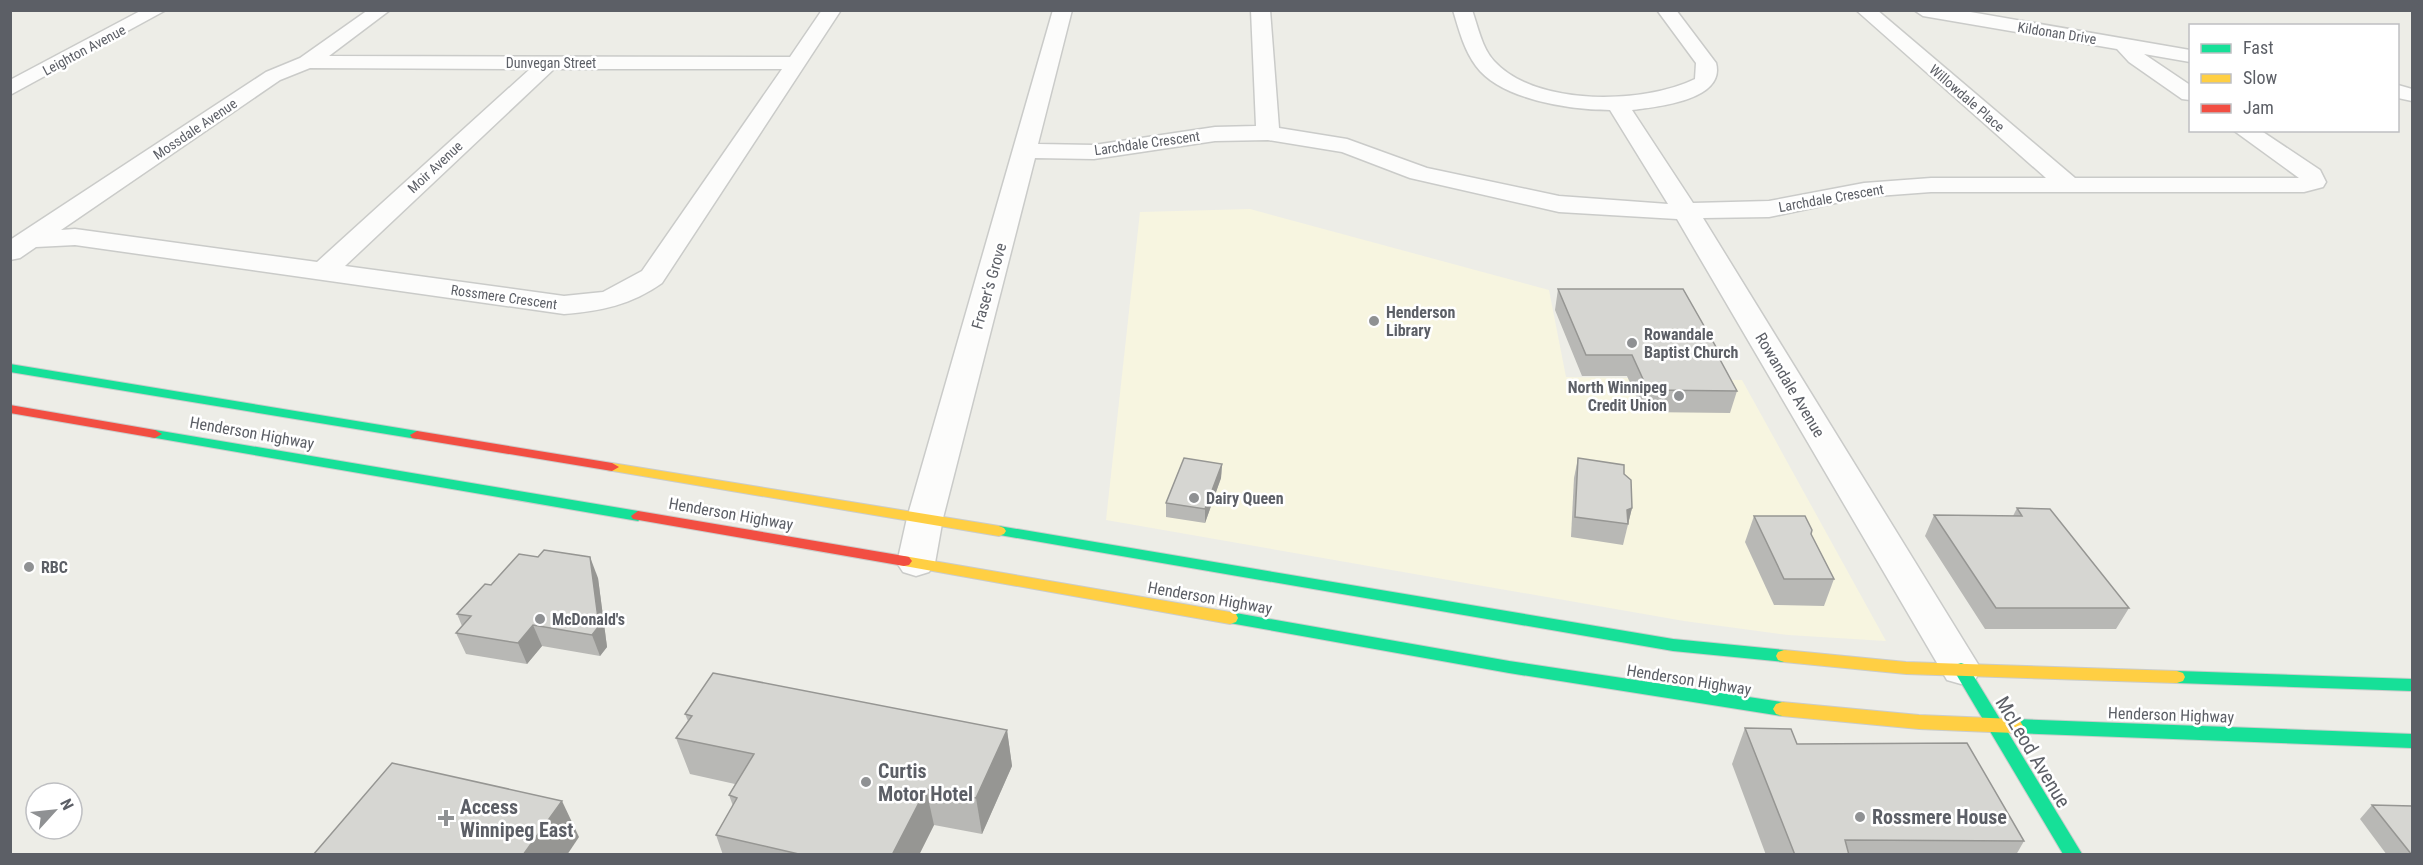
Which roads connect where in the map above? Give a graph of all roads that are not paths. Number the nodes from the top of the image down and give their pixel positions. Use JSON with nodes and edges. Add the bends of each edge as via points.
{"nodes":[{"id":1,"x":157,"y":10,"type":"edge"},
{"id":2,"x":381,"y":10,"type":"edge"},
{"id":3,"x":832,"y":10,"type":"edge"},
{"id":4,"x":1063,"y":10,"type":"edge"},
{"id":5,"x":1260,"y":10,"type":"edge"},
{"id":6,"x":1462,"y":10,"type":"edge"},
{"id":7,"x":1666,"y":10,"type":"edge"},
{"id":8,"x":1865,"y":10,"type":"edge"},
{"id":9,"x":1923,"y":10,"type":"edge"},
{"id":10,"x":2121,"y":43,"type":"junction"},
{"id":11,"x":2189,"y":56,"type":"edge"},
{"id":12,"x":307,"y":62,"type":"junction"},
{"id":13,"x":548,"y":63,"type":"junction"},
{"id":14,"x":796,"y":63,"type":"junction"},
{"id":15,"x":10,"y":89,"type":"edge"},
{"id":16,"x":2189,"y":93,"type":"edge"},
{"id":17,"x":1617,"y":104,"type":"junction"},
{"id":18,"x":2247,"y":132,"type":"edge"},
{"id":19,"x":1268,"y":133,"type":"junction"},
{"id":20,"x":1027,"y":152,"type":"junction"},
{"id":21,"x":2068,"y":185,"type":"junction"},
{"id":22,"x":1686,"y":212,"type":"junction"},
{"id":23,"x":21,"y":245,"type":"edge"},
{"id":24,"x":323,"y":272,"type":"junction"},
{"id":25,"x":10,"y":368,"type":"edge"},
{"id":26,"x":57,"y":376,"type":"junction"},
{"id":27,"x":38,"y":387,"type":"dead end"},
{"id":28,"x":14,"y":404,"type":"edge"},
{"id":29,"x":336,"y":422,"type":"junction"},
{"id":30,"x":295,"y":457,"type":"junction"},
{"id":31,"x":925,"y":518,"type":"junction"},
{"id":32,"x":916,"y":563,"type":"junction"},
{"id":33,"x":1470,"y":609,"type":"junction"},
{"id":34,"x":1456,"y":624,"type":"dead end"},
{"id":35,"x":1442,"y":638,"type":"dead end"},
{"id":36,"x":1428,"y":653,"type":"junction"},
{"id":37,"x":1961,"y":669,"type":"junction"},
{"id":38,"x":2412,"y":686,"type":"edge"},
{"id":39,"x":1994,"y":724,"type":"junction"},
{"id":40,"x":2412,"y":741,"type":"edge"},
{"id":41,"x":2073,"y":855,"type":"edge"}],
"edges":[{"from":1,"to":15,"type":"street","name":"Leighton Avenue"},
{"from":2,"to":12,"type":"street","name":"Mossdale Avenue"},
{"from":3,"to":14,"type":"street","name":"Rossmere Crescent"},
{"from":4,"to":20,"type":"street","name":"Fraser's Grove"},
{"from":5,"to":19,"type":"street"},
{"from":6,"to":17,"type":"street","via":[[1483,61],[1505,80],[1552,96]]},
{"from":7,"to":17,"type":"street","via":[[1706,63],[1705,82],[1670,99]]},
{"from":8,"to":21,"type":"street","name":"Willowdale Place"},
{"from":9,"to":10,"type":"street","name":"Kildonan Drive"},
{"from":10,"to":11,"type":"street","name":"Kildonan Drive"},
{"from":10,"to":16,"type":"street","via":[[2136,58]]},
{"from":12,"to":13,"type":"street","name":"Dunvegan Street"},
{"from":12,"to":23,"type":"street","name":"Mossdale Avenue","via":[[273,76]]},
{"from":13,"to":14,"type":"street","name":"Dunvegan Street"},
{"from":13,"to":24,"type":"street","name":"Moir Avenue"},
{"from":14,"to":24,"type":"street","name":"Rossmere Crescent","via":[[652,277],[629,294],[596,303],[564,305]]},
{"from":17,"to":22,"type":"street","name":"Rowandale Avenue"},
{"from":18,"to":21,"type":"street","name":"Larchdale Crescent","via":[[2311,175],[2314,182]]},
{"from":19,"to":20,"type":"street","name":"Larchdale Crescent","via":[[1215,134],[1094,152]]},
{"from":19,"to":22,"type":"street","name":"Larchdale Crescent","via":[[1347,146],[1419,173],[1505,194],[1559,204]]},
{"from":20,"to":31,"type":"street","name":"Fraser's Grove"},
{"from":21,"to":22,"type":"street","name":"Larchdale Crescent","via":[[1896,187],[1769,209]]},
{"from":22,"to":37,"type":"street","name":"Rowandale Avenue"},
{"from":23,"to":24,"type":"street","name":"Rossmere Crescent","via":[[75,237]]},
{"from":25,"to":26,"type":"main road","name":"Henderson Highway"},
{"from":26,"to":27,"type":"main road"},
{"from":26,"to":29,"type":"main road","name":"Henderson Highway"},
{"from":28,"to":30,"type":"main road","name":"Henderson Highway"},
{"from":29,"to":30,"type":"main road"},
{"from":29,"to":31,"type":"main road","name":"Henderson Highway"},
{"from":30,"to":32,"type":"main road","name":"Henderson Highway"},
{"from":31,"to":32,"type":"street","name":"Fraser's Grove"},
{"from":31,"to":33,"type":"main road","name":"Henderson Highway"},
{"from":32,"to":36,"type":"main road","name":"Henderson Highway"},
{"from":33,"to":34,"type":"main road"},
{"from":33,"to":37,"type":"main road","name":"Henderson Highway","via":[[1673,645],[1811,660]]},
{"from":35,"to":36,"type":"main road"},
{"from":36,"to":39,"type":"main road","name":"Henderson Highway","via":[[1756,706],[1919,722]]},
{"from":37,"to":38,"type":"main road","name":"Henderson Highway"},
{"from":37,"to":39,"type":"main road","name":"McLeod Avenue"},
{"from":39,"to":40,"type":"main road","name":"Henderson Highway"},
{"from":39,"to":41,"type":"main road","name":"McLeod Avenue"}]}
